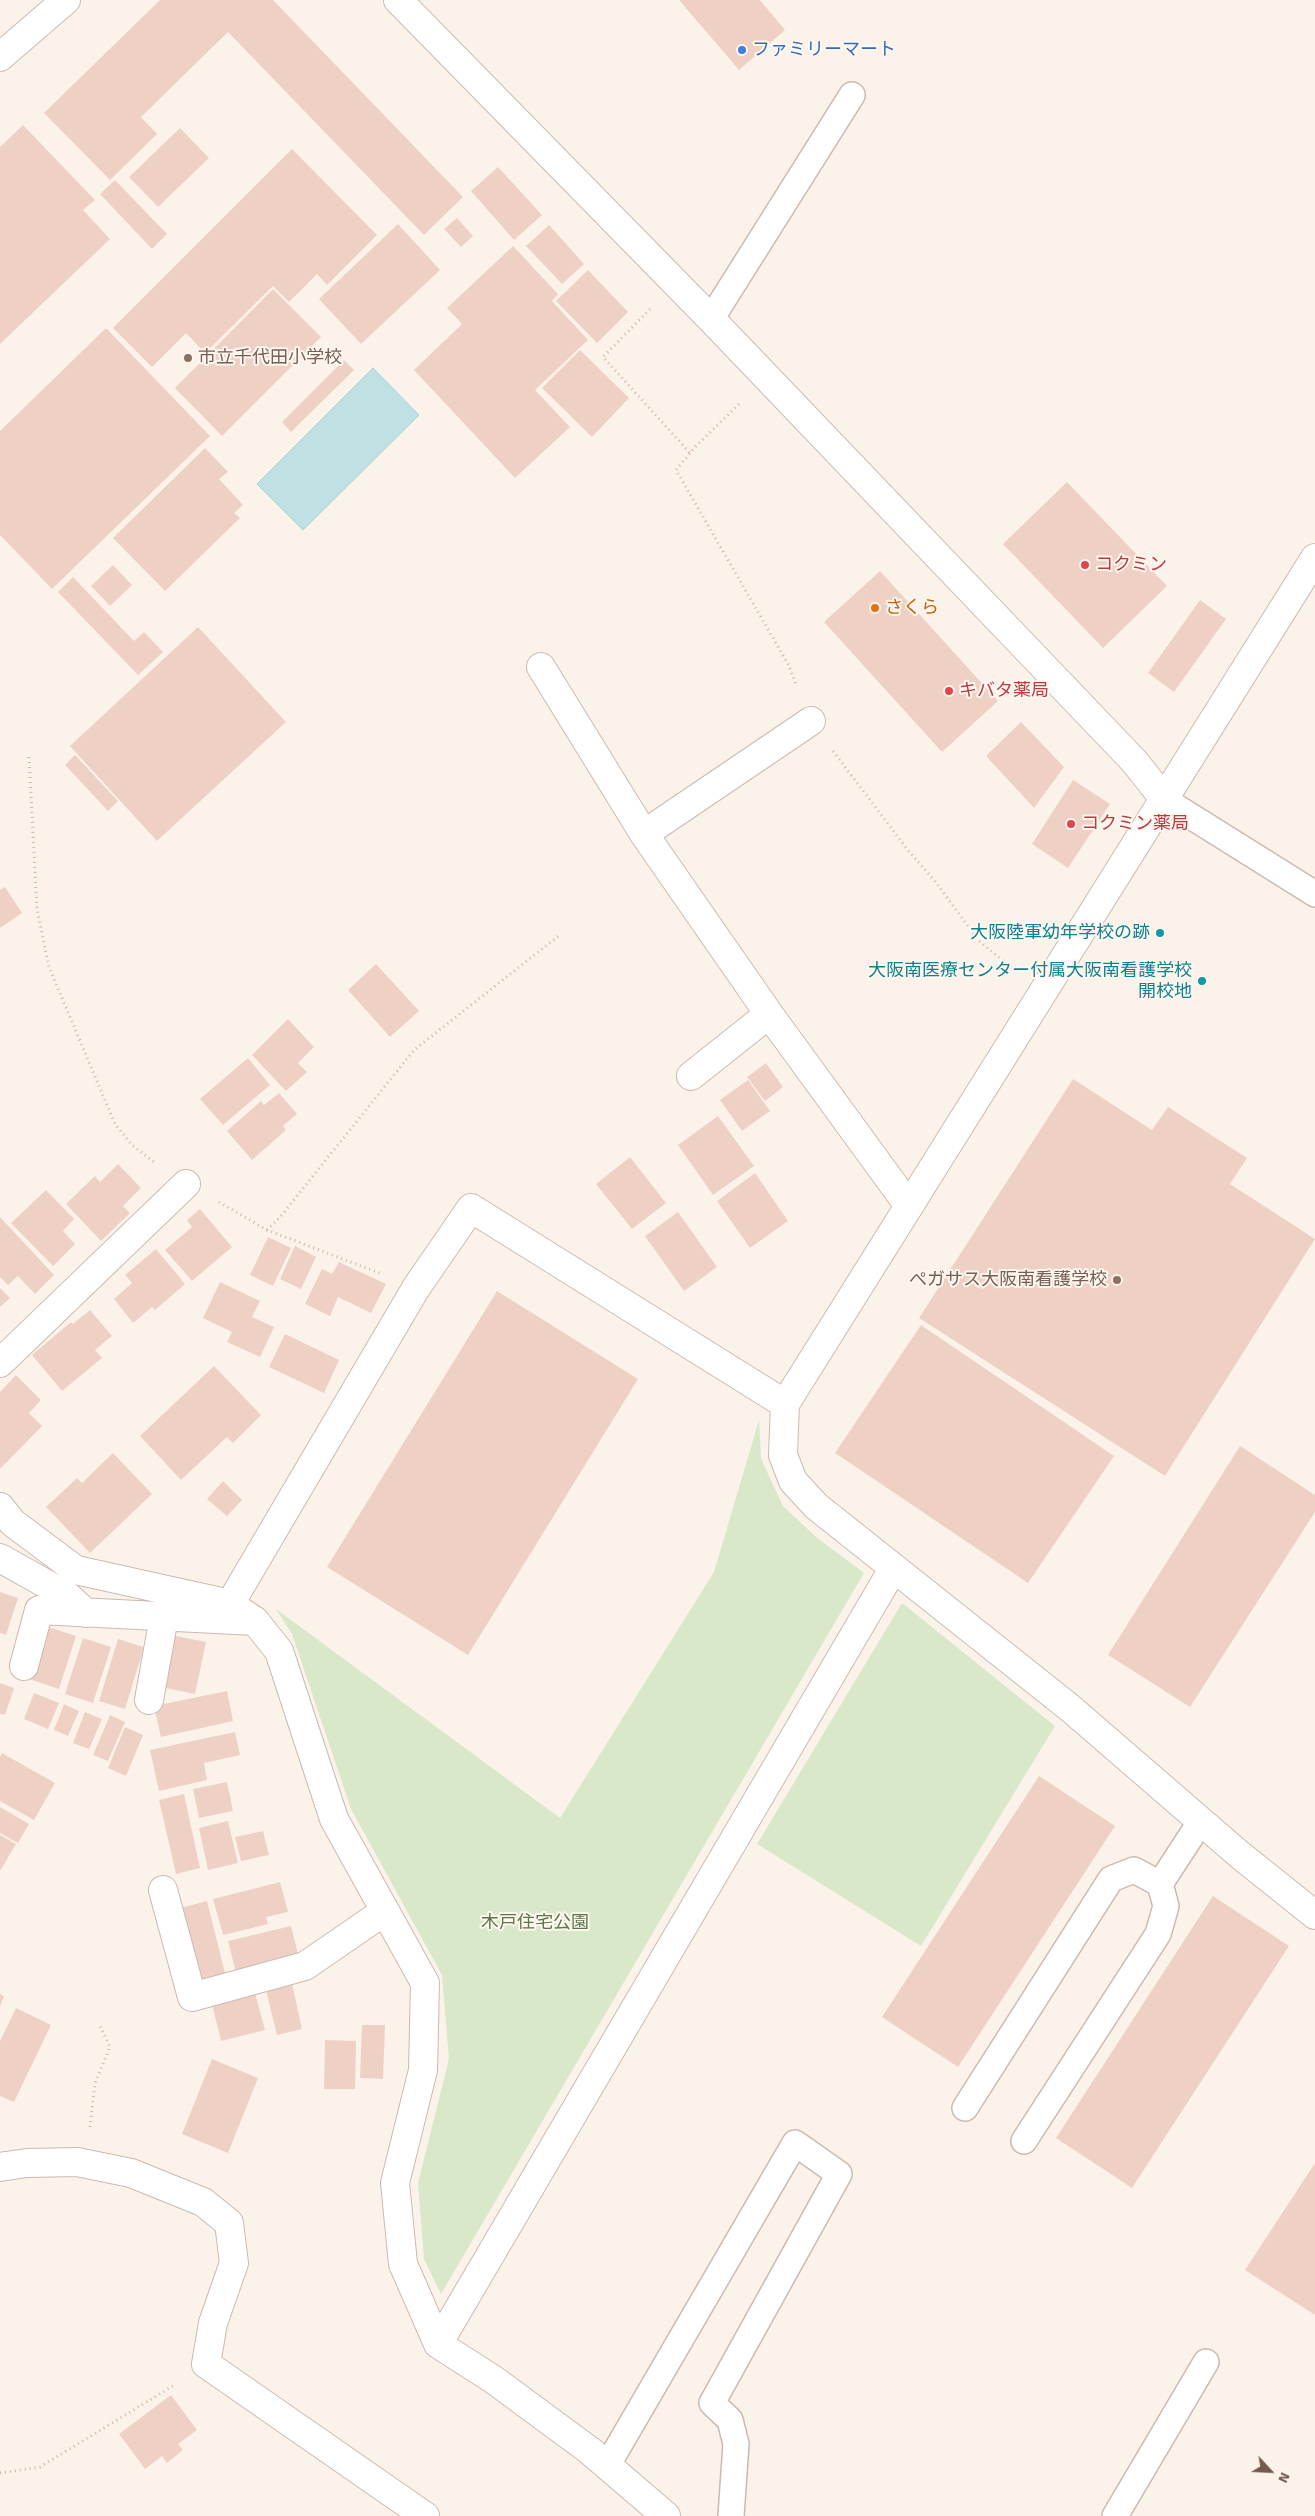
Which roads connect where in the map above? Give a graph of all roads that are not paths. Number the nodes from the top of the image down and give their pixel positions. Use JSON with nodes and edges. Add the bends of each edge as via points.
{"nodes":[{"id":1,"x":66,"y":0,"type":"edge"},
{"id":2,"x":398,"y":0,"type":"edge"},
{"id":3,"x":0,"y":57,"type":"edge"},
{"id":4,"x":852,"y":95,"type":"dead end"},
{"id":5,"x":711,"y":319,"type":"junction"},
{"id":6,"x":1315,"y":558,"type":"edge"},
{"id":7,"x":541,"y":667,"type":"dead end"},
{"id":8,"x":811,"y":721,"type":"dead end"},
{"id":9,"x":1165,"y":800,"type":"junction"},
{"id":10,"x":644,"y":834,"type":"junction"},
{"id":11,"x":1315,"y":894,"type":"edge"},
{"id":12,"x":769,"y":1014,"type":"junction"},
{"id":13,"x":691,"y":1076,"type":"dead end"},
{"id":14,"x":186,"y":1184,"type":"road end"},
{"id":15,"x":909,"y":1206,"type":"junction"},
{"id":16,"x":0,"y":1363,"type":"edge"},
{"id":17,"x":785,"y":1404,"type":"junction"},
{"id":18,"x":0,"y":1507,"type":"edge"},
{"id":19,"x":0,"y":1558,"type":"edge"},
{"id":20,"x":893,"y":1568,"type":"junction"},
{"id":21,"x":230,"y":1604,"type":"junction"},
{"id":22,"x":86,"y":1613,"type":"junction"},
{"id":23,"x":164,"y":1617,"type":"junction"},
{"id":24,"x":255,"y":1621,"type":"junction"},
{"id":25,"x":24,"y":1666,"type":"dead end"},
{"id":26,"x":149,"y":1700,"type":"dead end"},
{"id":27,"x":1201,"y":1821,"type":"junction"},
{"id":28,"x":1160,"y":1884,"type":"junction"},
{"id":29,"x":162,"y":1890,"type":"dead end"},
{"id":30,"x":385,"y":1911,"type":"junction"},
{"id":31,"x":1315,"y":1915,"type":"edge"},
{"id":32,"x":965,"y":2108,"type":"dead end"},
{"id":33,"x":1024,"y":2141,"type":"dead end"},
{"id":34,"x":0,"y":2168,"type":"edge"},
{"id":35,"x":438,"y":2344,"type":"junction"},
{"id":36,"x":1206,"y":2362,"type":"dead end"},
{"id":37,"x":607,"y":2466,"type":"junction"},
{"id":38,"x":425,"y":2516,"type":"edge"},
{"id":39,"x":666,"y":2516,"type":"edge"},
{"id":40,"x":730,"y":2516,"type":"edge"},
{"id":41,"x":1115,"y":2516,"type":"edge"}],
"edges":[{"from":1,"to":3,"type":"street"},
{"from":2,"to":5,"type":"street"},
{"from":4,"to":5,"type":"lane"},
{"from":5,"to":9,"type":"street","via":[[1134,761]]},
{"from":6,"to":9,"type":"street"},
{"from":7,"to":10,"type":"street"},
{"from":8,"to":10,"type":"street"},
{"from":9,"to":11,"type":"lane"},
{"from":9,"to":15,"type":"street"},
{"from":10,"to":12,"type":"street"},
{"from":12,"to":13,"type":"street"},
{"from":12,"to":15,"type":"street"},
{"from":14,"to":16,"type":"street"},
{"from":15,"to":17,"type":"street"},
{"from":17,"to":20,"type":"street","via":[[783,1455],[793,1481],[816,1506]]},
{"from":17,"to":21,"type":"street","via":[[471,1208],[416,1288]]},
{"from":18,"to":21,"type":"street","via":[[13,1523],[76,1570]]},
{"from":19,"to":22,"type":"street","via":[[66,1595]]},
{"from":20,"to":27,"type":"street","via":[[1070,1708]]},
{"from":20,"to":35,"type":"street"},
{"from":21,"to":24,"type":"street"},
{"from":22,"to":23,"type":"street"},
{"from":22,"to":25,"type":"street","via":[[39,1610]]},
{"from":23,"to":24,"type":"street"},
{"from":23,"to":26,"type":"street"},
{"from":24,"to":30,"type":"street","via":[[279,1651],[334,1819]]},
{"from":27,"to":28,"type":"lane"},
{"from":27,"to":31,"type":"street"},
{"from":28,"to":32,"type":"lane","via":[[1134,1870],[1110,1879]]},
{"from":28,"to":33,"type":"lane","via":[[1166,1906],[1158,1934]]},
{"from":29,"to":30,"type":"street","via":[[192,1997],[305,1966]]},
{"from":30,"to":35,"type":"street","via":[[425,1983],[423,2070],[395,2183],[403,2264]]},
{"from":34,"to":38,"type":"street","via":[[27,2163],[78,2162],[140,2177],[203,2202],[229,2223],[234,2262],[213,2323],[206,2364]]},
{"from":35,"to":37,"type":"street","via":[[494,2380]]},
{"from":36,"to":41,"type":"lane"},
{"from":37,"to":39,"type":"street"},
{"from":37,"to":40,"type":"lane","via":[[795,2142],[839,2174],[712,2403],[730,2420],[736,2444]]}]}
